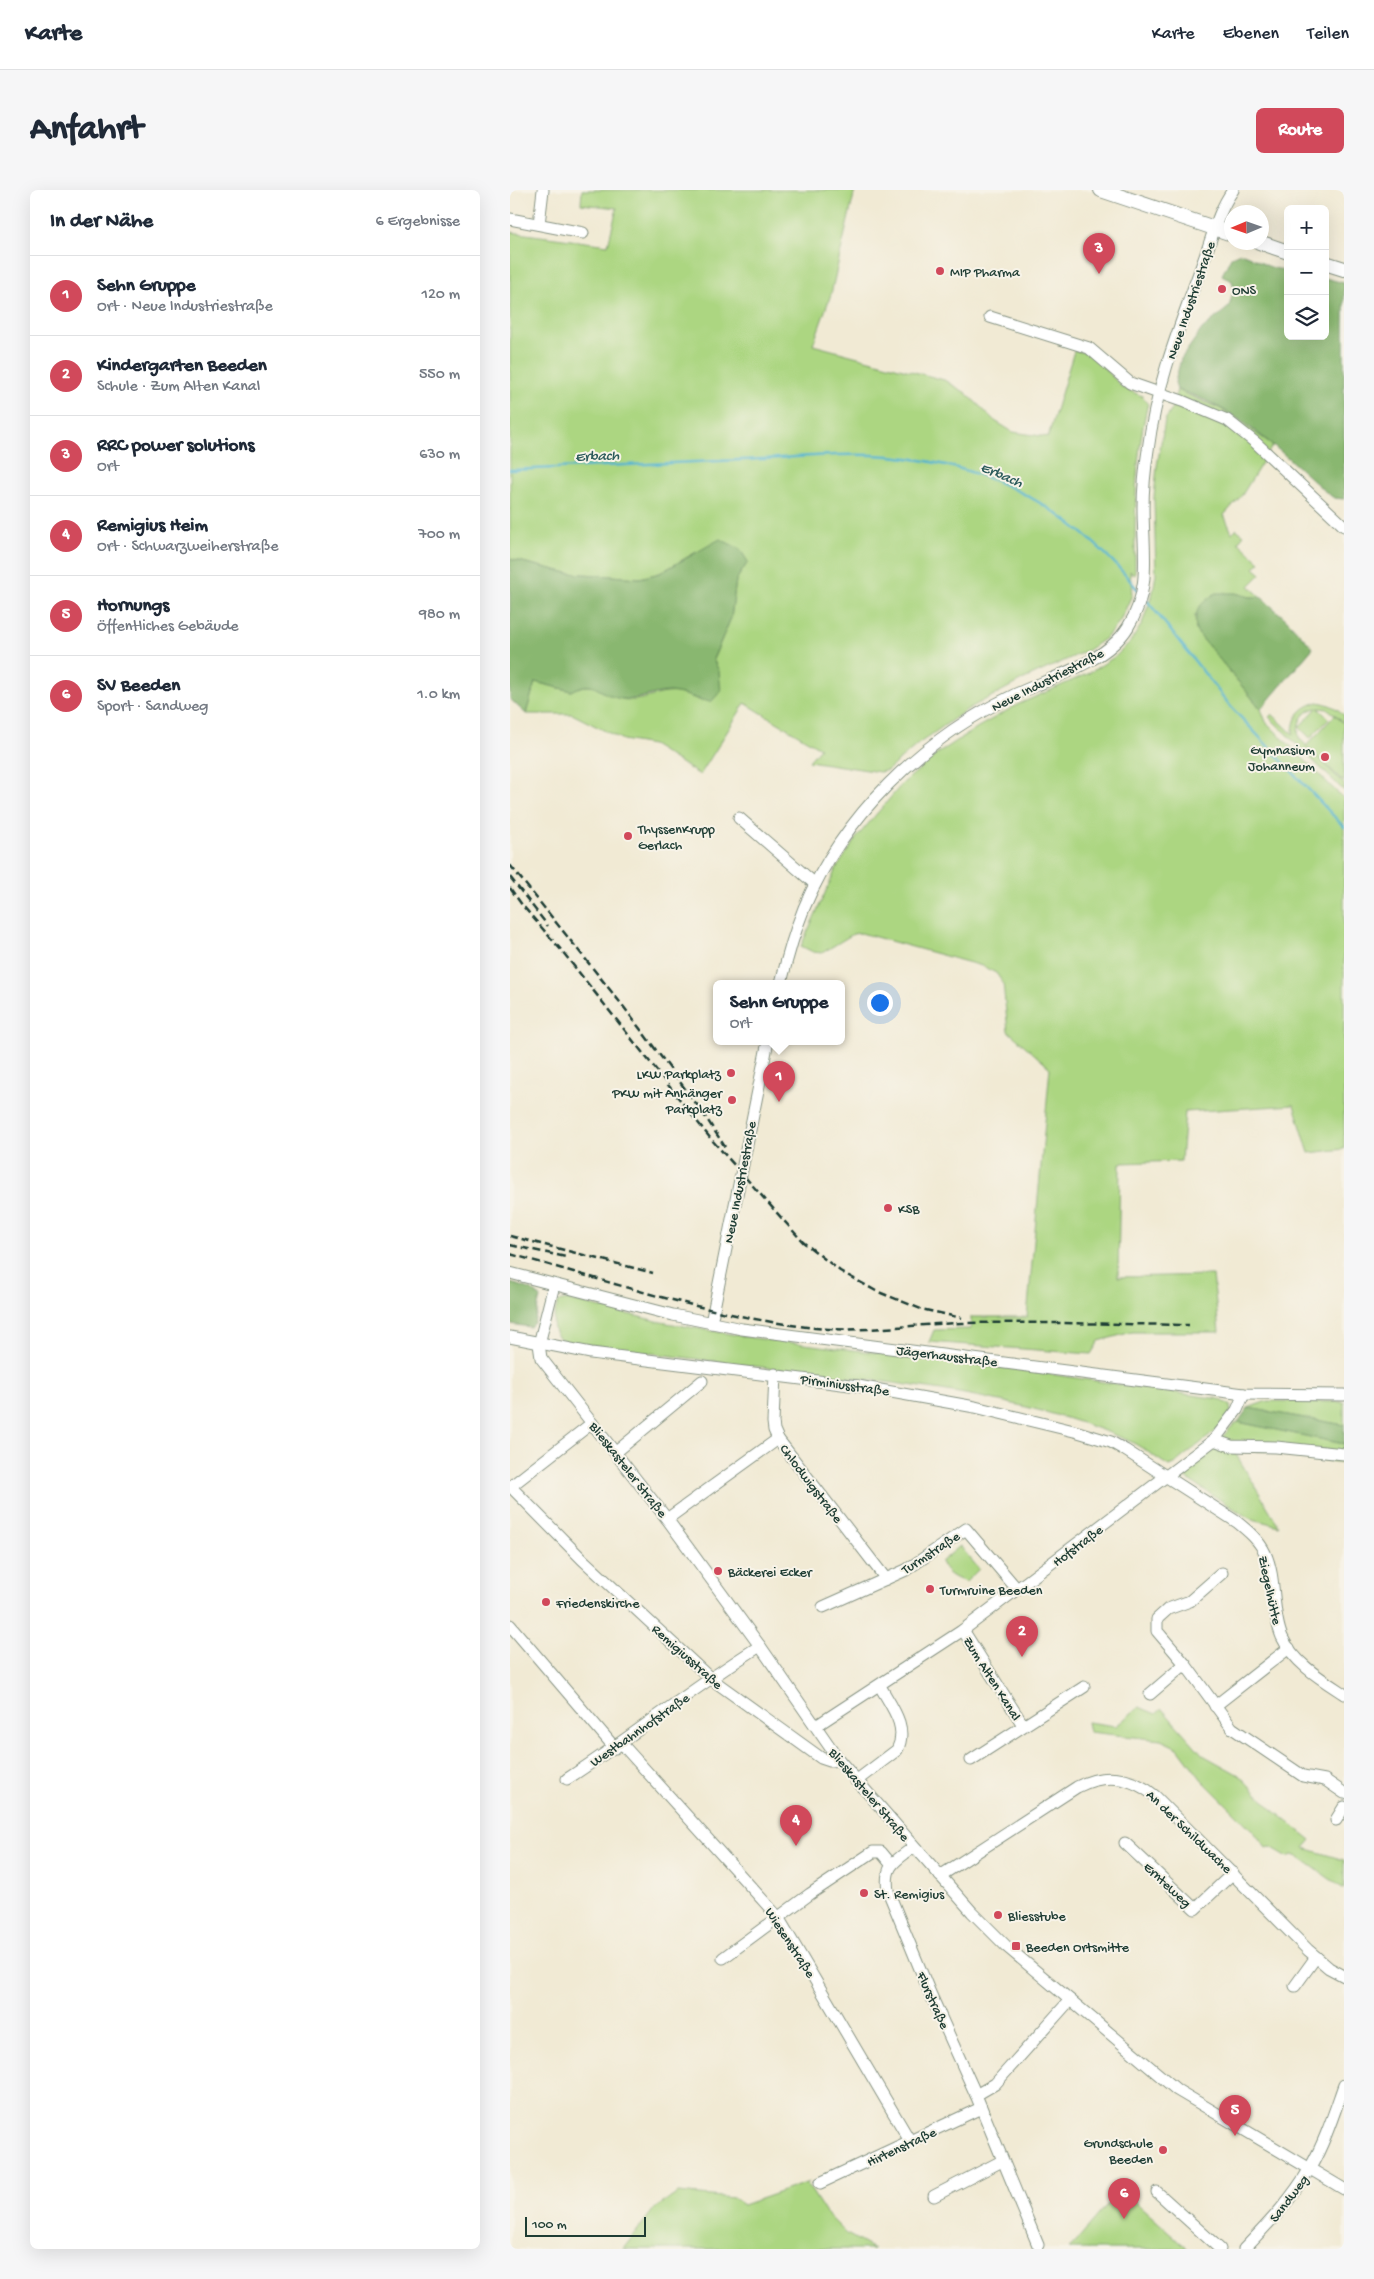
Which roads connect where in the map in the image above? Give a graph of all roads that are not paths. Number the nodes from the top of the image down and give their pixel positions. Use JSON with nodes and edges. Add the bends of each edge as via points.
{"nodes":[{"id":1,"x":543,"y":190,"type":"edge"},
{"id":2,"x":1101,"y":190,"type":"edge"},
{"id":3,"x":1233,"y":190,"type":"edge"},
{"id":4,"x":510,"y":219,"type":"edge"},
{"id":5,"x":539,"y":224,"type":"junction"},
{"id":6,"x":1216,"y":228,"type":"junction"},
{"id":7,"x":1224,"y":231,"type":"edge"},
{"id":8,"x":583,"y":233,"type":"dead end"},
{"id":9,"x":1269,"y":245,"type":"edge"},
{"id":10,"x":1284,"y":251,"type":"edge"},
{"id":11,"x":1329,"y":264,"type":"edge"},
{"id":12,"x":1344,"y":269,"type":"edge"},
{"id":13,"x":990,"y":317,"type":"dead end"},
{"id":14,"x":1159,"y":394,"type":"junction"},
{"id":15,"x":1341,"y":521,"type":"edge"},
{"id":16,"x":739,"y":818,"type":"dead end"},
{"id":17,"x":815,"y":884,"type":"junction"},
{"id":18,"x":782,"y":980,"type":"edge"},
{"id":19,"x":767,"y":1045,"type":"edge"},
{"id":20,"x":510,"y":1273,"type":"edge"},
{"id":21,"x":554,"y":1285,"type":"junction"},
{"id":22,"x":711,"y":1323,"type":"junction"},
{"id":23,"x":510,"y":1338,"type":"edge"},
{"id":24,"x":540,"y":1344,"type":"junction"},
{"id":25,"x":775,"y":1374,"type":"junction"},
{"id":26,"x":702,"y":1381,"type":"dead end"},
{"id":27,"x":1244,"y":1394,"type":"junction"},
{"id":28,"x":1344,"y":1395,"type":"edge"},
{"id":29,"x":592,"y":1423,"type":"junction"},
{"id":30,"x":778,"y":1439,"type":"junction"},
{"id":31,"x":1214,"y":1440,"type":"junction"},
{"id":32,"x":616,"y":1452,"type":"junction"},
{"id":33,"x":1344,"y":1454,"type":"edge"},
{"id":34,"x":1166,"y":1477,"type":"junction"},
{"id":35,"x":510,"y":1486,"type":"edge"},
{"id":36,"x":667,"y":1519,"type":"junction"},
{"id":37,"x":1222,"y":1573,"type":"dead end"},
{"id":38,"x":886,"y":1579,"type":"junction"},
{"id":39,"x":1017,"y":1589,"type":"junction"},
{"id":40,"x":823,"y":1608,"type":"dead end"},
{"id":41,"x":510,"y":1625,"type":"edge"},
{"id":42,"x":963,"y":1630,"type":"junction"},
{"id":43,"x":760,"y":1646,"type":"junction"},
{"id":44,"x":1289,"y":1648,"type":"junction"},
{"id":45,"x":1185,"y":1664,"type":"junction"},
{"id":46,"x":710,"y":1678,"type":"junction"},
{"id":47,"x":880,"y":1686,"type":"junction"},
{"id":48,"x":1084,"y":1687,"type":"dead end"},
{"id":49,"x":1150,"y":1694,"type":"dead end"},
{"id":50,"x":1344,"y":1694,"type":"edge"},
{"id":51,"x":1215,"y":1706,"type":"junction"},
{"id":52,"x":1023,"y":1725,"type":"junction"},
{"id":53,"x":816,"y":1726,"type":"junction"},
{"id":54,"x":618,"y":1745,"type":"junction"},
{"id":55,"x":839,"y":1760,"type":"junction"},
{"id":56,"x":971,"y":1760,"type":"dead end"},
{"id":57,"x":567,"y":1779,"type":"dead end"},
{"id":58,"x":856,"y":1782,"type":"junction"},
{"id":59,"x":1344,"y":1793,"type":"edge"},
{"id":60,"x":1344,"y":1807,"type":"edge"},
{"id":61,"x":1336,"y":1820,"type":"dead end"},
{"id":62,"x":1125,"y":1843,"type":"dead end"},
{"id":63,"x":914,"y":1847,"type":"junction"},
{"id":64,"x":891,"y":1864,"type":"junction"},
{"id":65,"x":1233,"y":1873,"type":"junction"},
{"id":66,"x":940,"y":1876,"type":"junction"},
{"id":67,"x":778,"y":1918,"type":"junction"},
{"id":68,"x":1316,"y":1957,"type":"junction"},
{"id":69,"x":723,"y":1958,"type":"dead end"},
{"id":70,"x":1344,"y":1976,"type":"edge"},
{"id":71,"x":1295,"y":1986,"type":"dead end"},
{"id":72,"x":1070,"y":2000,"type":"junction"},
{"id":73,"x":1344,"y":2085,"type":"edge"},
{"id":74,"x":976,"y":2095,"type":"junction"},
{"id":75,"x":981,"y":2108,"type":"junction"},
{"id":76,"x":910,"y":2142,"type":"junction"},
{"id":77,"x":1002,"y":2161,"type":"junction"},
{"id":78,"x":1310,"y":2168,"type":"junction"},
{"id":79,"x":820,"y":2184,"type":"dead end"},
{"id":80,"x":1344,"y":2189,"type":"edge"},
{"id":81,"x":1157,"y":2192,"type":"dead end"},
{"id":82,"x":934,"y":2196,"type":"dead end"},
{"id":83,"x":1038,"y":2245,"type":"dead end"},
{"id":84,"x":1220,"y":2249,"type":"edge"},
{"id":85,"x":1244,"y":2249,"type":"edge"}],
"edges":[{"from":1,"to":5,"type":"street"},
{"from":2,"to":6,"type":"main road"},
{"from":3,"to":6,"type":"street","name":"Neue Industriestraße"},
{"from":4,"to":5,"type":"street"},
{"from":5,"to":8,"type":"street"},
{"from":6,"to":7,"type":"main road"},
{"from":6,"to":14,"type":"street","name":"Neue Industriestraße","via":[[1168,360]]},
{"from":9,"to":10,"type":"main road"},
{"from":11,"to":12,"type":"main road"},
{"from":13,"to":14,"type":"street","via":[[1089,348],[1130,383]]},
{"from":14,"to":15,"type":"street","via":[[1207,410],[1243,431]]},
{"from":14,"to":17,"type":"street","name":"Neue Industriestraße","via":[[1145,478],[1144,584],[1127,630],[1103,653],[1010,697],[942,737],[894,779],[862,814]]},
{"from":16,"to":17,"type":"street"},
{"from":17,"to":18,"type":"street","name":"Neue Industriestraße","via":[[798,924]]},
{"from":19,"to":22,"type":"street","name":"Neue Industriestraße"},
{"from":20,"to":21,"type":"street","name":"Jägerhausstraße"},
{"from":21,"to":22,"type":"street","name":"Jägerhausstraße"},
{"from":21,"to":24,"type":"street","name":"Blieskasteler Straße"},
{"from":22,"to":27,"type":"street","name":"Jägerhausstraße"},
{"from":23,"to":24,"type":"street","name":"Pirminiusstraße"},
{"from":24,"to":25,"type":"street","name":"Pirminiusstraße","via":[[690,1366]]},
{"from":24,"to":29,"type":"street","name":"Blieskasteler Straße","via":[[541,1358]]},
{"from":25,"to":30,"type":"street","name":"Chlodwigstraße","via":[[773,1422]]},
{"from":25,"to":34,"type":"street","name":"Pirminiusstraße","via":[[976,1407],[1078,1432],[1111,1442]]},
{"from":26,"to":32,"type":"street"},
{"from":27,"to":28,"type":"street","name":"Jägerhausstraße"},
{"from":27,"to":31,"type":"street","name":"Hofstraße","via":[[1237,1410]]},
{"from":29,"to":32,"type":"street","name":"Blieskasteler Straße"},
{"from":29,"to":35,"type":"street"},
{"from":30,"to":36,"type":"street"},
{"from":30,"to":38,"type":"street","name":"Chlodwigstraße"},
{"from":31,"to":33,"type":"street","via":[[1231,1446]]},
{"from":31,"to":34,"type":"street","name":"Hofstraße"},
{"from":32,"to":36,"type":"street","name":"Blieskasteler Straße"},
{"from":34,"to":39,"type":"street","name":"Hofstraße"},
{"from":34,"to":44,"type":"street","name":"Ziegelhütte","via":[[1237,1522],[1257,1540],[1265,1553],[1278,1622]]},
{"from":35,"to":46,"type":"street","name":"Remigiusstraße"},
{"from":36,"to":43,"type":"street","name":"Blieskasteler Straße"},
{"from":37,"to":45,"type":"street","via":[[1190,1601],[1168,1609],[1157,1618],[1157,1630]]},
{"from":38,"to":39,"type":"street","name":"Turmstraße","via":[[921,1561],[966,1529]]},
{"from":38,"to":40,"type":"street","name":"Turmstraße"},
{"from":39,"to":42,"type":"street","name":"Hofstraße"},
{"from":41,"to":54,"type":"street","name":"Wiesenstraße"},
{"from":42,"to":47,"type":"street","name":"Hofstraße"},
{"from":42,"to":52,"type":"street","name":"Zum Alten Kanal"},
{"from":43,"to":46,"type":"street","name":"Westbahnhofstraße"},
{"from":43,"to":53,"type":"street","name":"Blieskasteler Straße"},
{"from":44,"to":50,"type":"street","name":"Ziegelhütte","via":[[1305,1666]]},
{"from":44,"to":51,"type":"street"},
{"from":45,"to":49,"type":"street"},
{"from":45,"to":51,"type":"street"},
{"from":46,"to":54,"type":"street","name":"Westbahnhofstraße"},
{"from":46,"to":55,"type":"street","name":"Remigiusstraße","via":[[821,1758]]},
{"from":47,"to":53,"type":"street","name":"Hofstraße"},
{"from":47,"to":58,"type":"street","via":[[903,1734],[897,1750]]},
{"from":48,"to":52,"type":"street","name":"Zum Alten Kanal"},
{"from":51,"to":59,"type":"street","via":[[1232,1728],[1248,1740],[1303,1776],[1325,1780]]},
{"from":52,"to":56,"type":"street","name":"Zum Alten Kanal"},
{"from":53,"to":55,"type":"street","name":"Blieskasteler Straße"},
{"from":54,"to":57,"type":"street","name":"Westbahnhofstraße"},
{"from":54,"to":67,"type":"street","name":"Wiesenstraße"},
{"from":55,"to":58,"type":"street","name":"Blieskasteler Straße"},
{"from":58,"to":63,"type":"street","name":"Blieskasteler Straße"},
{"from":60,"to":61,"type":"street"},
{"from":62,"to":65,"type":"street","name":"Ernteweg","via":[[1192,1908],[1198,1907]]},
{"from":63,"to":64,"type":"street"},
{"from":63,"to":66,"type":"street","name":"Blieskasteler Straße"},
{"from":64,"to":67,"type":"street","via":[[881,1852],[873,1852]]},
{"from":64,"to":74,"type":"street","name":"Flurstraße","via":[[887,1874],[888,1891]]},
{"from":65,"to":66,"type":"street","name":"An der Schildwache","via":[[1146,1788],[1135,1782],[1110,1777],[1088,1781],[1077,1787]]},
{"from":65,"to":68,"type":"street","name":"An der Schildwache"},
{"from":66,"to":72,"type":"street","name":"Blieskasteler Straße","via":[[1006,1946]]},
{"from":67,"to":69,"type":"street"},
{"from":67,"to":76,"type":"street","name":"Wiesenstraße"},
{"from":68,"to":70,"type":"street","name":"An der Schildwache"},
{"from":68,"to":71,"type":"street"},
{"from":72,"to":74,"type":"street","via":[[995,2084]]},
{"from":72,"to":78,"type":"street","name":"Blieskasteler Straße","via":[[1177,2090]]},
{"from":73,"to":78,"type":"street","name":"Sandweg"},
{"from":74,"to":75,"type":"street","name":"Flurstraße"},
{"from":75,"to":76,"type":"street","name":"Hirtenstraße"},
{"from":75,"to":77,"type":"street","name":"Flurstraße"},
{"from":76,"to":79,"type":"street","name":"Hirtenstraße"},
{"from":77,"to":82,"type":"street"},
{"from":77,"to":83,"type":"street","name":"Flurstraße"},
{"from":78,"to":80,"type":"street","name":"Blieskasteler Straße"},
{"from":78,"to":85,"type":"street","name":"Sandweg","via":[[1276,2216]]},
{"from":81,"to":84,"type":"street"}]}
